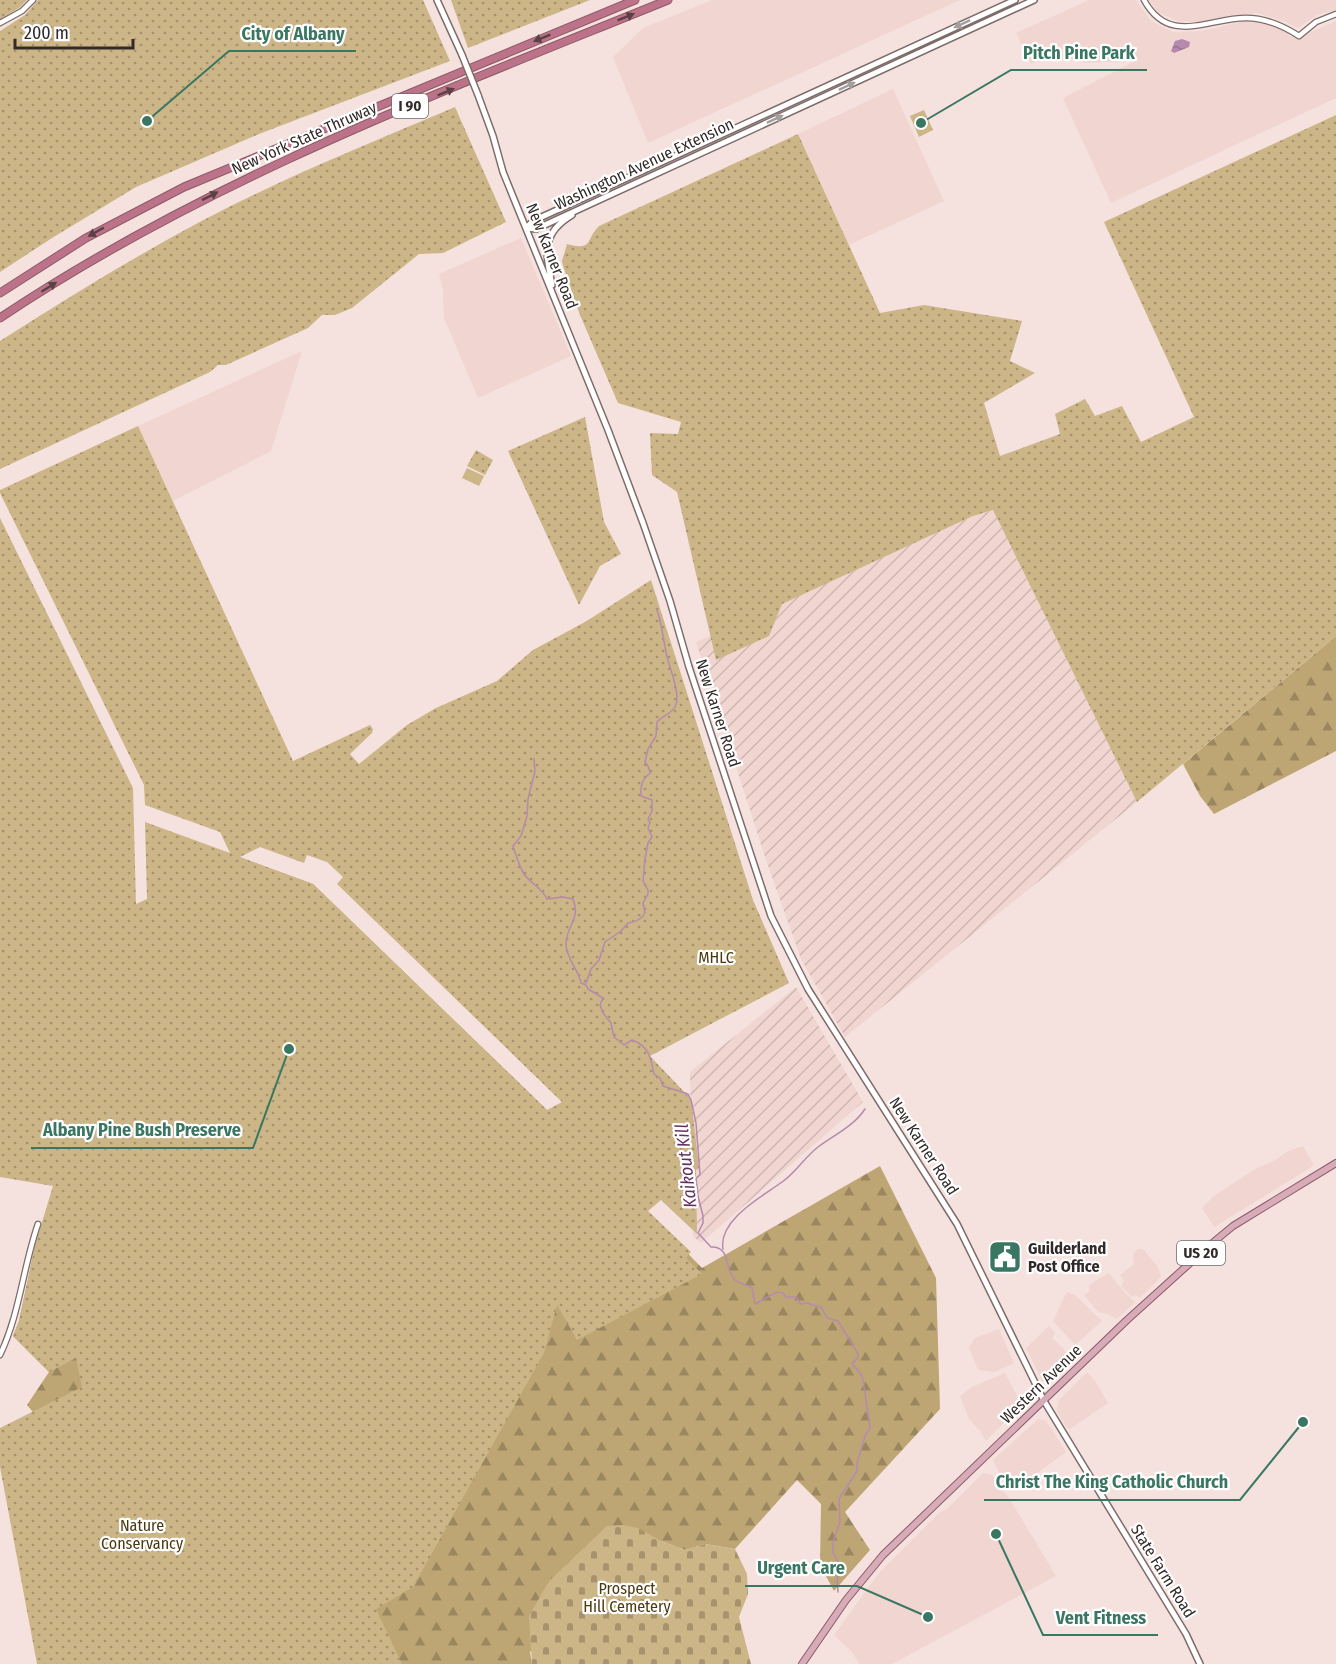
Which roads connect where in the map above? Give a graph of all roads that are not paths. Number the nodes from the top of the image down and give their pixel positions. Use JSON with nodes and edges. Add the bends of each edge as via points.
{"nodes":[{"id":1,"x":33,"y":0,"type":"edge"},
{"id":2,"x":437,"y":0,"type":"edge"},
{"id":3,"x":635,"y":0,"type":"edge"},
{"id":4,"x":668,"y":0,"type":"edge"},
{"id":5,"x":1015,"y":0,"type":"edge"},
{"id":6,"x":1034,"y":0,"type":"edge"},
{"id":7,"x":1144,"y":0,"type":"edge"},
{"id":8,"x":1336,"y":14,"type":"edge"},
{"id":9,"x":0,"y":23,"type":"edge"},
{"id":10,"x":599,"y":200,"type":"junction"},
{"id":11,"x":526,"y":228,"type":"junction"},
{"id":12,"x":0,"y":293,"type":"edge"},
{"id":13,"x":555,"y":299,"type":"junction"},
{"id":14,"x":0,"y":318,"type":"edge"},
{"id":15,"x":1336,"y":1163,"type":"edge"},
{"id":16,"x":38,"y":1224,"type":"dead end"},
{"id":17,"x":0,"y":1355,"type":"edge"},
{"id":18,"x":1044,"y":1401,"type":"junction"},
{"id":19,"x":802,"y":1664,"type":"edge"},
{"id":20,"x":1200,"y":1664,"type":"edge"}],
"edges":[{"from":1,"to":9,"type":"street"},
{"from":2,"to":11,"type":"main road","name":"New Karner Road","bridge":true,"via":[[478,95]]},
{"from":3,"to":12,"type":"highway","name":"New York State Thruway","number":"I 90","one_way":true,"via":[[184,187],[86,238]]},
{"from":14,"to":4,"type":"highway","name":"New York State Thruway","number":"I 90","one_way":true,"via":[[135,236],[250,176]]},
{"from":5,"to":11,"type":"main road","name":"Washington Avenue Extension","one_way":true,"via":[[533,221]]},
{"from":10,"to":6,"type":"main road","name":"Washington Avenue Extension","one_way":true},
{"from":7,"to":8,"type":"street","via":[[1160,20],[1180,26],[1255,18],[1278,24],[1299,36],[1316,22]]},
{"from":10,"to":11,"type":"main road","name":"Washington Avenue Extension","via":[[537,229]]},
{"from":10,"to":13,"type":"main road","via":[[561,222],[551,235],[547,251]]},
{"from":11,"to":13,"type":"main road","name":"New Karner Road"},
{"from":13,"to":18,"type":"main road","name":"New Karner Road","via":[[649,538],[771,916],[808,989],[957,1224]]},
{"from":15,"to":18,"type":"main road","name":"Western Avenue","number":"US 20","via":[[1218,1238]]},
{"from":16,"to":17,"type":"street","via":[[15,1318]]},
{"from":18,"to":19,"type":"main road","name":"Western Avenue","number":"US 20","via":[[884,1555],[846,1600]]},
{"from":18,"to":20,"type":"main road","name":"State Farm Road","via":[[1186,1634]]}]}
